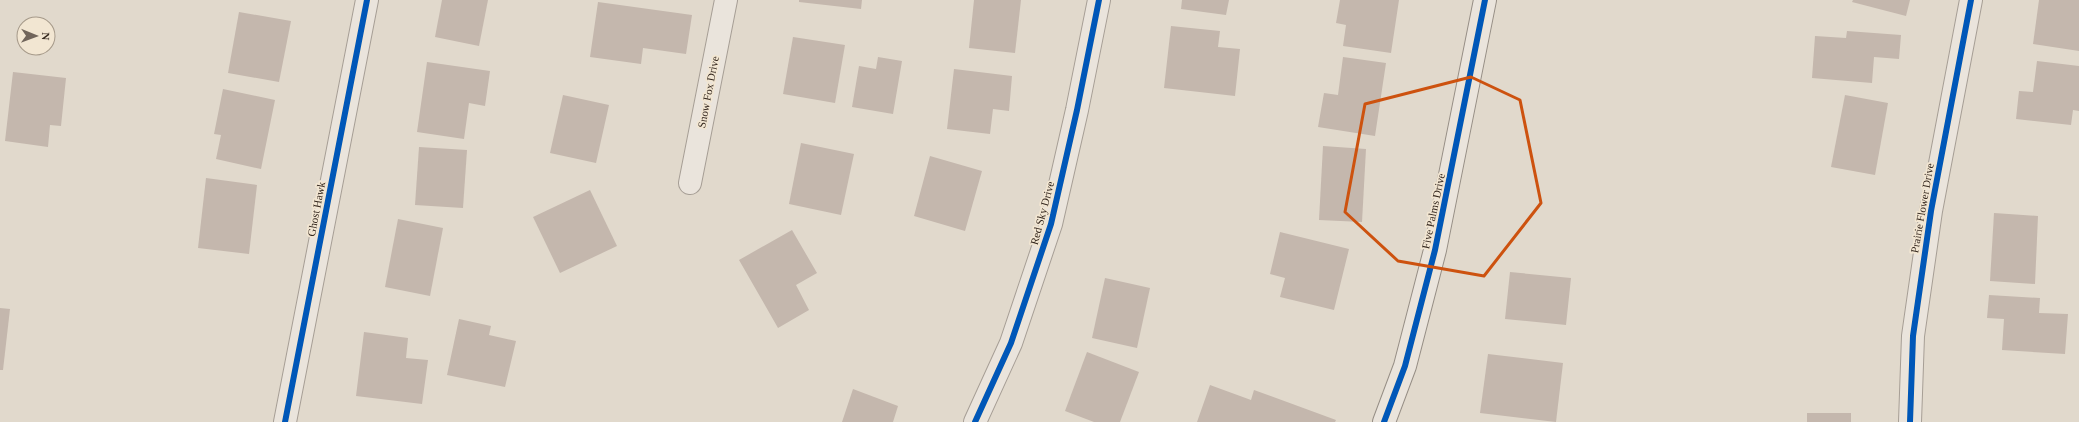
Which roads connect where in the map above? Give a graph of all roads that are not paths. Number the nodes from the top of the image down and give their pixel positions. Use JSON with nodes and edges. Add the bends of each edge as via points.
{"nodes":[{"id":1,"x":367,"y":0,"type":"edge"},
{"id":2,"x":726,"y":0,"type":"edge"},
{"id":3,"x":1099,"y":0,"type":"edge"},
{"id":4,"x":1485,"y":0,"type":"edge"},
{"id":5,"x":1971,"y":0,"type":"edge"},
{"id":6,"x":690,"y":183,"type":"dead end"},
{"id":7,"x":284,"y":422,"type":"edge"},
{"id":8,"x":975,"y":422,"type":"edge"},
{"id":9,"x":1384,"y":422,"type":"edge"},
{"id":10,"x":1910,"y":422,"type":"edge"}],
"edges":[{"from":1,"to":7,"type":"street","name":"Ghost Hawk"},
{"from":2,"to":6,"type":"street","name":"Snow Fox Drive"},
{"from":3,"to":8,"type":"street","name":"Red Sky Drive","via":[[1051,224],[1011,343]]},
{"from":4,"to":9,"type":"street","name":"Five Palms Drive","via":[[1435,250],[1405,366]]},
{"from":5,"to":10,"type":"street","name":"Prairie Flower Drive","via":[[1931,211],[1912,336]]}]}
